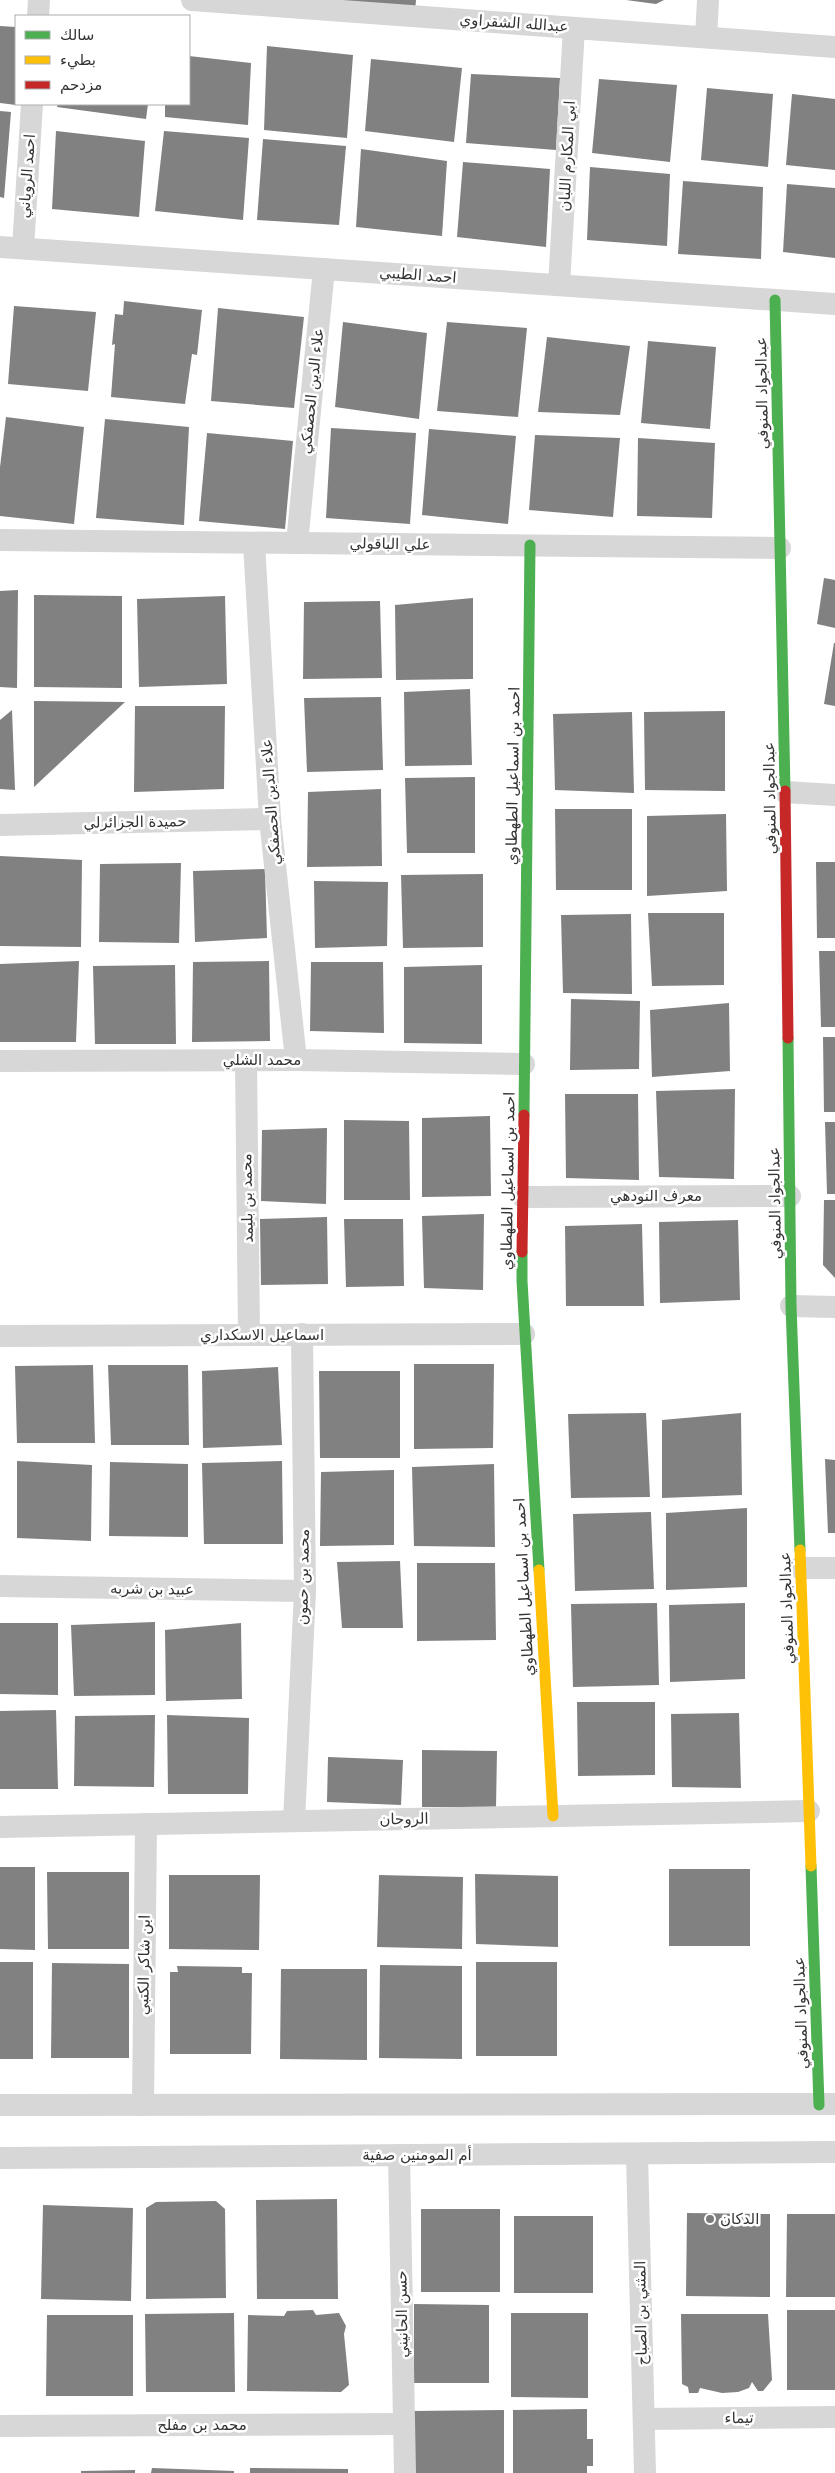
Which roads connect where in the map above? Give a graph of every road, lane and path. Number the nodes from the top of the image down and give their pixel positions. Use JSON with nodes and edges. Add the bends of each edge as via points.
{"nodes":[{"id":1,"x":39,"y":0,"type":"edge"},
{"id":2,"x":192,"y":0,"type":"edge"},
{"id":3,"x":708,"y":0,"type":"edge"},
{"id":4,"x":456,"y":9,"type":"edge"},
{"id":5,"x":38,"y":15,"type":"edge"},
{"id":6,"x":574,"y":28,"type":"junction"},
{"id":7,"x":706,"y":38,"type":"junction"},
{"id":8,"x":835,"y":47,"type":"edge"},
{"id":9,"x":32,"y":105,"type":"edge"},
{"id":10,"x":0,"y":247,"type":"edge"},
{"id":11,"x":23,"y":248,"type":"junction"},
{"id":12,"x":324,"y":269,"type":"junction"},
{"id":13,"x":559,"y":285,"type":"junction"},
{"id":14,"x":774,"y":300,"type":"junction"},
{"id":15,"x":835,"y":304,"type":"edge"},
{"id":16,"x":0,"y":540,"type":"edge"},
{"id":17,"x":254,"y":543,"type":"junction"},
{"id":18,"x":297,"y":543,"type":"junction"},
{"id":19,"x":530,"y":546,"type":"junction"},
{"id":20,"x":780,"y":548,"type":"junction"},
{"id":21,"x":785,"y":792,"type":"junction"},
{"id":22,"x":835,"y":795,"type":"edge"},
{"id":23,"x":270,"y":819,"type":"junction"},
{"id":24,"x":0,"y":825,"type":"edge"},
{"id":25,"x":246,"y":1060,"type":"junction"},
{"id":26,"x":296,"y":1060,"type":"junction"},
{"id":27,"x":0,"y":1061,"type":"edge"},
{"id":28,"x":524,"y":1064,"type":"junction"},
{"id":29,"x":523,"y":1196,"type":"junction"},
{"id":30,"x":790,"y":1196,"type":"junction"},
{"id":31,"x":791,"y":1306,"type":"junction"},
{"id":32,"x":835,"y":1307,"type":"edge"},
{"id":33,"x":302,"y":1334,"type":"junction"},
{"id":34,"x":524,"y":1334,"type":"junction"},
{"id":35,"x":249,"y":1335,"type":"junction"},
{"id":36,"x":0,"y":1336,"type":"edge"},
{"id":37,"x":800,"y":1568,"type":"junction"},
{"id":38,"x":835,"y":1568,"type":"edge"},
{"id":39,"x":0,"y":1586,"type":"edge"},
{"id":40,"x":305,"y":1592,"type":"junction"},
{"id":41,"x":809,"y":1811,"type":"junction"},
{"id":42,"x":553,"y":1816,"type":"junction"},
{"id":43,"x":294,"y":1821,"type":"junction"},
{"id":44,"x":146,"y":1824,"type":"junction"},
{"id":45,"x":0,"y":1827,"type":"edge"},
{"id":46,"x":0,"y":2105,"type":"edge"},
{"id":47,"x":143,"y":2105,"type":"junction"},
{"id":48,"x":827,"y":2105,"type":"edge"},
{"id":49,"x":835,"y":2152,"type":"edge"},
{"id":50,"x":637,"y":2154,"type":"junction"},
{"id":51,"x":399,"y":2155,"type":"junction"},
{"id":52,"x":0,"y":2158,"type":"edge"},
{"id":53,"x":835,"y":2417,"type":"edge"},
{"id":54,"x":644,"y":2419,"type":"junction"},
{"id":55,"x":404,"y":2424,"type":"junction"},
{"id":56,"x":0,"y":2426,"type":"edge"},
{"id":57,"x":405,"y":2473,"type":"edge"},
{"id":58,"x":645,"y":2473,"type":"edge"}],
"edges":[{"from":1,"to":5,"type":"street"},
{"from":2,"to":4,"type":"street","name":"عبدالله الشقراوي"},
{"from":3,"to":7,"type":"street"},
{"from":4,"to":6,"type":"street","name":"عبدالله الشقراوي"},
{"from":6,"to":7,"type":"street","name":"عبدالله الشقراوي"},
{"from":6,"to":13,"type":"street","name":"ابي المكارم اللبان"},
{"from":7,"to":8,"type":"street","name":"عبدالله الشقراوي"},
{"from":9,"to":11,"type":"street","name":"احمد الروياني"},
{"from":10,"to":11,"type":"street","name":"احمد الطيبي"},
{"from":11,"to":12,"type":"street","name":"احمد الطيبي"},
{"from":12,"to":13,"type":"street","name":"احمد الطيبي"},
{"from":12,"to":18,"type":"street","name":"علاء الدين الحصفكي"},
{"from":13,"to":14,"type":"street","name":"احمد الطيبي"},
{"from":14,"to":15,"type":"street","name":"احمد الطيبي"},
{"from":14,"to":20,"type":"street","name":"عبدالجواد المنوفي"},
{"from":16,"to":17,"type":"street","name":"علي الباقولي"},
{"from":17,"to":18,"type":"street","name":"علي الباقولي"},
{"from":17,"to":23,"type":"street","name":"علاء الدين الحصفكي"},
{"from":18,"to":19,"type":"street","name":"علي الباقولي"},
{"from":19,"to":20,"type":"street","name":"علي الباقولي"},
{"from":19,"to":28,"type":"street","name":"احمد بن اسماعيل الطهطاوي"},
{"from":20,"to":21,"type":"street","name":"عبدالجواد المنوفي"},
{"from":21,"to":22,"type":"street"},
{"from":21,"to":30,"type":"street","name":"عبدالجواد المنوفي"},
{"from":23,"to":24,"type":"street","name":"حميدة الجزائرلي"},
{"from":23,"to":26,"type":"street","name":"علاء الدين الحصفكي"},
{"from":25,"to":26,"type":"street","name":"محمد الشلي"},
{"from":25,"to":27,"type":"street","name":"محمد الشلي"},
{"from":25,"to":35,"type":"street","name":"محمد بن بليمد"},
{"from":26,"to":28,"type":"street","name":"محمد الشلي"},
{"from":28,"to":29,"type":"street","name":"احمد بن اسماعيل الطهطاوي"},
{"from":29,"to":30,"type":"street","name":"معرف النودهي"},
{"from":29,"to":34,"type":"street","name":"احمد بن اسماعيل الطهطاوي"},
{"from":30,"to":31,"type":"street","name":"عبدالجواد المنوفي"},
{"from":31,"to":32,"type":"street"},
{"from":31,"to":37,"type":"street","name":"عبدالجواد المنوفي"},
{"from":33,"to":34,"type":"street","name":"اسماعيل الاسكداري"},
{"from":33,"to":35,"type":"street","name":"اسماعيل الاسكداري"},
{"from":33,"to":40,"type":"street","name":"محمد بن حمون"},
{"from":34,"to":42,"type":"street","name":"احمد بن اسماعيل الطهطاوي"},
{"from":35,"to":36,"type":"street","name":"اسماعيل الاسكداري"},
{"from":37,"to":38,"type":"street"},
{"from":37,"to":41,"type":"street","name":"عبدالجواد المنوفي"},
{"from":39,"to":40,"type":"street","name":"عبيد بن شربه"},
{"from":40,"to":43,"type":"street","name":"محمد بن حمون"},
{"from":41,"to":42,"type":"street","name":"الروحان"},
{"from":41,"to":48,"type":"street","name":"عبدالجواد المنوفي"},
{"from":42,"to":43,"type":"street","name":"الروحان"},
{"from":43,"to":44,"type":"street","name":"الروحان"},
{"from":44,"to":45,"type":"street","name":"الروحان"},
{"from":44,"to":47,"type":"street","name":"ابن شاكر الكتبي"},
{"from":46,"to":47,"type":"street"},
{"from":47,"to":48,"type":"street"},
{"from":49,"to":50,"type":"street","name":"أم المومنين صفية"},
{"from":50,"to":51,"type":"street","name":"أم المومنين صفية"},
{"from":50,"to":54,"type":"street","name":"المثني بن الصباح"},
{"from":51,"to":52,"type":"street","name":"أم المومنين صفية"},
{"from":51,"to":55,"type":"street","name":"حسن الحانيني"},
{"from":53,"to":54,"type":"street","name":"تيماء"},
{"from":54,"to":58,"type":"street","name":"المثني بن الصباح"},
{"from":55,"to":56,"type":"street","name":"محمد بن مفلح"},
{"from":55,"to":57,"type":"street","name":"حسن الحانيني"}]}
